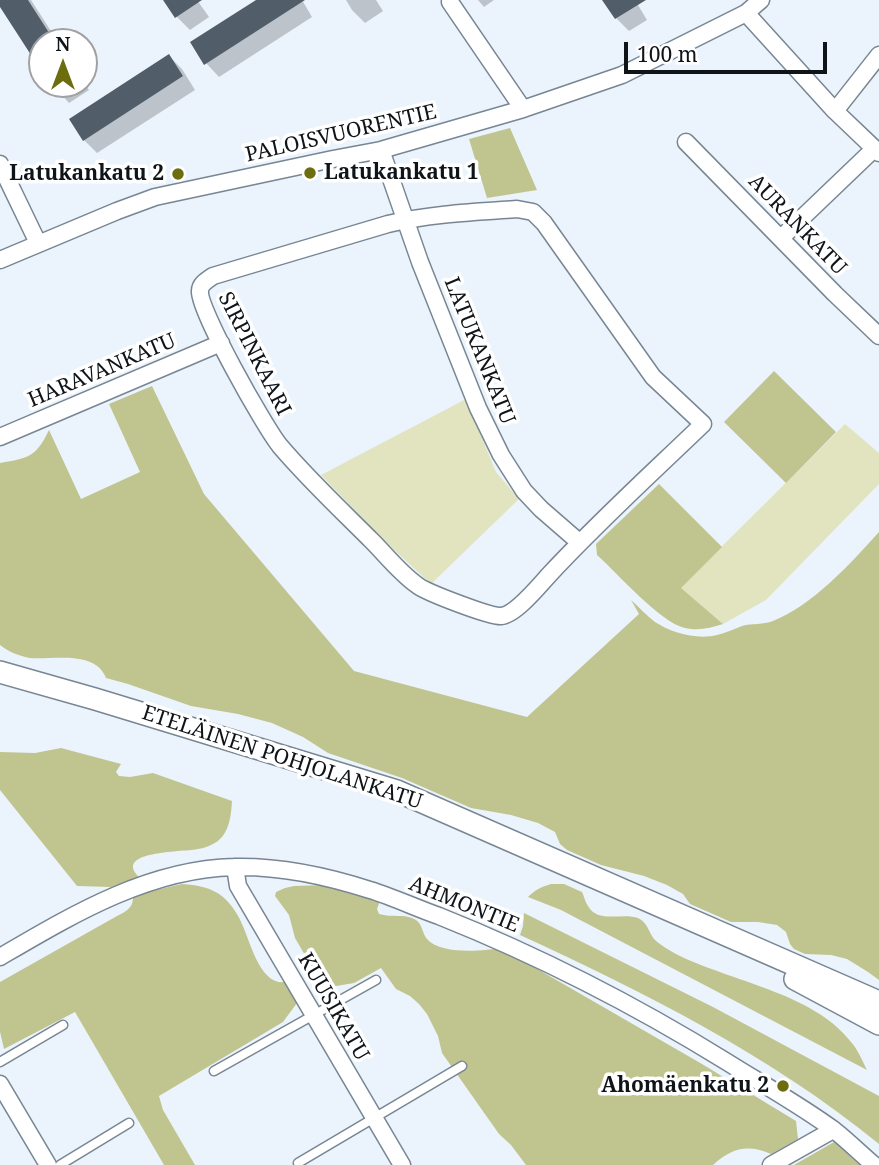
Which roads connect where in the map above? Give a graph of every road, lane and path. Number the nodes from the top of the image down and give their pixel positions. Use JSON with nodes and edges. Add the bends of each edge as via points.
{"nodes":[{"id":1,"x":761,"y":0,"type":"edge"},
{"id":2,"x":450,"y":2,"type":"edge"},
{"id":3,"x":746,"y":13,"type":"junction"},
{"id":4,"x":879,"y":55,"type":"edge"},
{"id":5,"x":523,"y":109,"type":"junction"},
{"id":6,"x":835,"y":111,"type":"junction"},
{"id":7,"x":687,"y":142,"type":"dead end"},
{"id":8,"x":381,"y":150,"type":"junction"},
{"id":9,"x":876,"y":151,"type":"edge"},
{"id":10,"x":0,"y":164,"type":"edge"},
{"id":11,"x":406,"y":220,"type":"junction"},
{"id":12,"x":780,"y":238,"type":"junction"},
{"id":13,"x":38,"y":243,"type":"junction"},
{"id":14,"x":0,"y":260,"type":"edge"},
{"id":15,"x":879,"y":336,"type":"edge"},
{"id":16,"x":220,"y":343,"type":"junction"},
{"id":17,"x":0,"y":437,"type":"edge"},
{"id":18,"x":579,"y":542,"type":"junction"},
{"id":19,"x":0,"y":672,"type":"edge"},
{"id":20,"x":235,"y":867,"type":"junction"},
{"id":21,"x":674,"y":912,"type":"junction"},
{"id":22,"x":0,"y":957,"type":"edge"},
{"id":23,"x":376,"y":980,"type":"dead end"},
{"id":24,"x":879,"y":1002,"type":"edge"},
{"id":25,"x":313,"y":1015,"type":"junction"},
{"id":26,"x":879,"y":1024,"type":"edge"},
{"id":27,"x":63,"y":1025,"type":"dead end"},
{"id":28,"x":0,"y":1062,"type":"edge"},
{"id":29,"x":462,"y":1066,"type":"dead end"},
{"id":30,"x":214,"y":1071,"type":"dead end"},
{"id":31,"x":0,"y":1084,"type":"edge"},
{"id":32,"x":374,"y":1118,"type":"junction"},
{"id":33,"x":129,"y":1123,"type":"dead end"},
{"id":34,"x":833,"y":1130,"type":"junction"},
{"id":35,"x":298,"y":1163,"type":"edge"},
{"id":36,"x":48,"y":1165,"type":"edge"},
{"id":37,"x":60,"y":1165,"type":"edge"},
{"id":38,"x":401,"y":1165,"type":"edge"},
{"id":39,"x":771,"y":1165,"type":"edge"},
{"id":40,"x":874,"y":1165,"type":"edge"}],
"edges":[{"from":1,"to":3,"type":"street","name":"PALOISVUORENTIE"},
{"from":2,"to":5,"type":"street"},
{"from":3,"to":5,"type":"street","name":"PALOISVUORENTIE","via":[[622,75]]},
{"from":3,"to":6,"type":"street"},
{"from":4,"to":6,"type":"street"},
{"from":5,"to":8,"type":"street","name":"PALOISVUORENTIE"},
{"from":6,"to":9,"type":"street"},
{"from":7,"to":12,"type":"street","name":"AURANKATU"},
{"from":8,"to":11,"type":"street","name":"LATUKANKATU"},
{"from":8,"to":13,"type":"street","name":"PALOISVUORENTIE","via":[[155,197]]},
{"from":9,"to":12,"type":"street"},
{"from":10,"to":13,"type":"street"},
{"from":11,"to":16,"type":"street","name":"SIRPINKAARI","via":[[213,276],[200,290]]},
{"from":11,"to":18,"type":"street","name":"LATUKANKATU","via":[[501,456],[524,491]]},
{"from":11,"to":18,"type":"street","name":"SIRPINKAARI","via":[[517,209],[533,212],[653,377],[703,424]]},
{"from":12,"to":15,"type":"street","name":"AURANKATU"},
{"from":13,"to":14,"type":"street","name":"PALOISVUORENTIE"},
{"from":16,"to":17,"type":"street","name":"HARAVANKATU"},
{"from":16,"to":18,"type":"street","name":"SIRPINKAARI","via":[[279,444],[418,587],[482,613],[507,615]]},
{"from":19,"to":21,"type":"main road","name":"ETELÄINEN POHJOLANKATU","via":[[397,791]]},
{"from":20,"to":22,"type":"street","name":"AHMONTIE","via":[[173,876],[124,892]]},
{"from":20,"to":25,"type":"street","name":"KUUSIKATU","via":[[238,886]]},
{"from":20,"to":34,"type":"street","name":"AHMONTIE","via":[[304,874],[370,890],[490,936],[673,1030]]},
{"from":21,"to":24,"type":"main road","name":"ETELÄINEN POHJOLANKATU"},
{"from":21,"to":26,"type":"main road","name":"ETELÄINEN POHJOLANKATU"},
{"from":23,"to":25,"type":"lane"},
{"from":25,"to":30,"type":"lane"},
{"from":25,"to":32,"type":"street","name":"KUUSIKATU"},
{"from":27,"to":28,"type":"lane"},
{"from":29,"to":32,"type":"lane"},
{"from":31,"to":36,"type":"street"},
{"from":32,"to":35,"type":"lane"},
{"from":32,"to":38,"type":"street","name":"KUUSIKATU"},
{"from":33,"to":37,"type":"lane"},
{"from":34,"to":39,"type":"street"},
{"from":34,"to":40,"type":"street","name":"AHMONTIE"}]}
